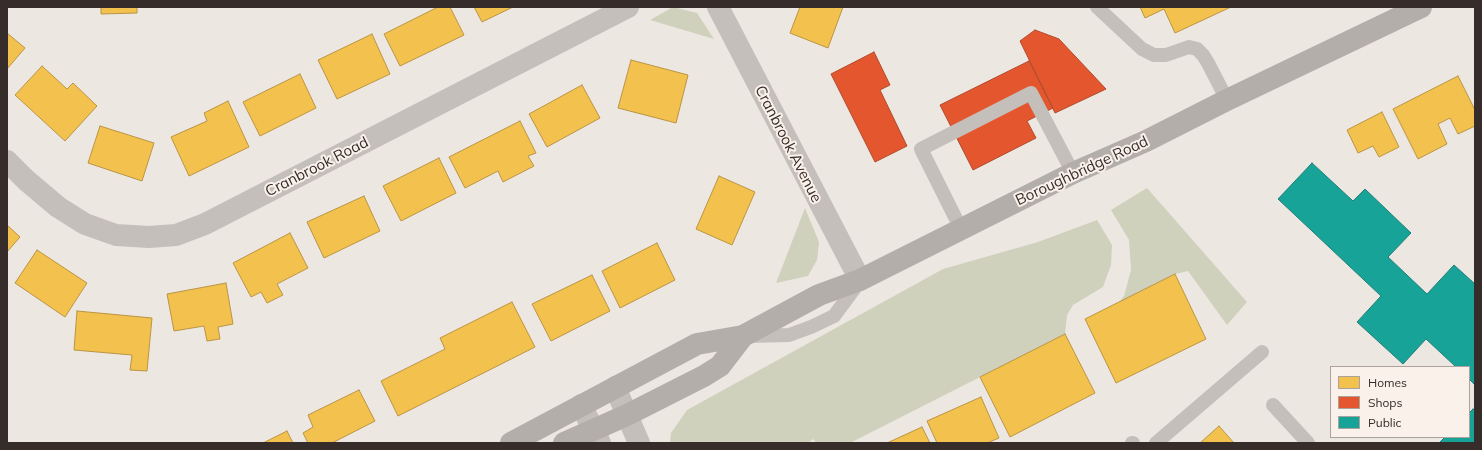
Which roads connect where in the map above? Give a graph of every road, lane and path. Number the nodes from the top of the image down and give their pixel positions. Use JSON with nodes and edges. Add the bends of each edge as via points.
{"nodes":[{"id":1,"x":628,"y":7,"type":"edge"},
{"id":2,"x":718,"y":7,"type":"edge"},
{"id":3,"x":1097,"y":7,"type":"edge"},
{"id":4,"x":1422,"y":7,"type":"edge"},
{"id":5,"x":1227,"y":100,"type":"junction"},
{"id":6,"x":7,"y":161,"type":"edge"},
{"id":7,"x":1074,"y":173,"type":"junction"},
{"id":8,"x":962,"y":230,"type":"junction"},
{"id":9,"x":860,"y":280,"type":"junction"},
{"id":10,"x":743,"y":336,"type":"junction"},
{"id":11,"x":1262,"y":352,"type":"dead end"},
{"id":12,"x":615,"y":387,"type":"junction"},
{"id":13,"x":581,"y":405,"type":"junction"},
{"id":14,"x":1273,"y":405,"type":"dead end"},
{"id":15,"x":627,"y":415,"type":"junction"},
{"id":16,"x":596,"y":437,"type":"edge"},
{"id":17,"x":511,"y":443,"type":"edge"},
{"id":18,"x":564,"y":443,"type":"edge"},
{"id":19,"x":639,"y":443,"type":"edge"},
{"id":20,"x":1156,"y":443,"type":"edge"},
{"id":21,"x":1308,"y":443,"type":"edge"}],
"edges":[{"from":1,"to":6,"type":"street","name":"Cranbrook Road","via":[[205,224],[176,235],[116,235],[85,224],[58,207]]},
{"from":2,"to":9,"type":"street","name":"Cranbrook Avenue"},
{"from":3,"to":5,"type":"lane","via":[[1142,49],[1154,55],[1166,55],[1189,47],[1197,49],[1206,59]]},
{"from":4,"to":5,"type":"main road","name":"Boroughbridge Road"},
{"from":5,"to":7,"type":"main road","name":"Boroughbridge Road","via":[[1146,141]]},
{"from":7,"to":8,"type":"main road","name":"Boroughbridge Road"},
{"from":7,"to":8,"type":"lane","via":[[1031,93],[921,149]]},
{"from":8,"to":9,"type":"main road","name":"Boroughbridge Road"},
{"from":9,"to":10,"type":"main road","name":"Boroughbridge Road","via":[[818,295]]},
{"from":10,"to":12,"type":"main road","name":"Boroughbridge Road","via":[[697,344]]},
{"from":10,"to":15,"type":"main road","name":"Boroughbridge Road","via":[[720,366],[689,385]]},
{"from":11,"to":20,"type":"lane"},
{"from":12,"to":13,"type":"main road","name":"Boroughbridge Road"},
{"from":12,"to":15,"type":"street"},
{"from":13,"to":16,"type":"street"},
{"from":13,"to":17,"type":"main road","name":"Boroughbridge Road"},
{"from":14,"to":21,"type":"lane"},
{"from":15,"to":16,"type":"main road","name":"Boroughbridge Road"},
{"from":15,"to":19,"type":"street"},
{"from":16,"to":18,"type":"main road","name":"Boroughbridge Road"}]}
